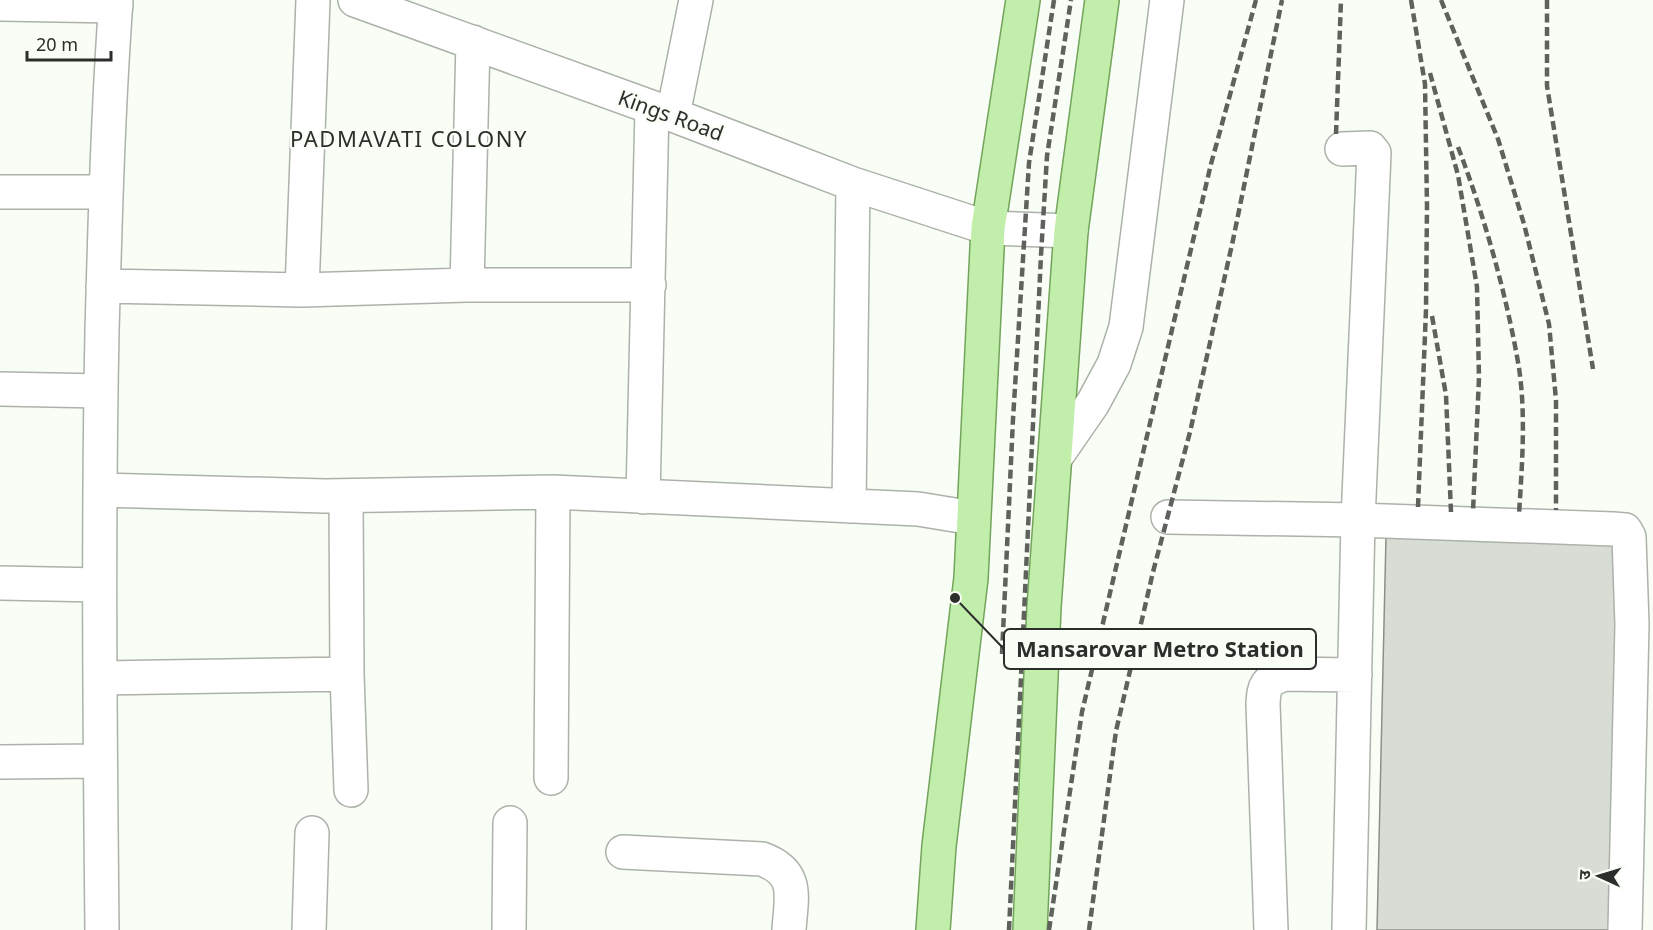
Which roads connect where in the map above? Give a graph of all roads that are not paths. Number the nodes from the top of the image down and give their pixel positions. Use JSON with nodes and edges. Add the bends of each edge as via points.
{"nodes":[{"id":1,"x":313,"y":0,"type":"edge"},
{"id":2,"x":355,"y":0,"type":"edge"},
{"id":3,"x":696,"y":0,"type":"edge"},
{"id":4,"x":1023,"y":0,"type":"edge"},
{"id":5,"x":1102,"y":0,"type":"edge"},
{"id":6,"x":1167,"y":0,"type":"edge"},
{"id":7,"x":116,"y":3,"type":"edge"},
{"id":8,"x":0,"y":4,"type":"edge"},
{"id":9,"x":473,"y":42,"type":"junction"},
{"id":10,"x":662,"y":112,"type":"junction"},
{"id":11,"x":1342,"y":149,"type":"dead end"},
{"id":12,"x":853,"y":184,"type":"junction"},
{"id":13,"x":0,"y":192,"type":"edge"},
{"id":14,"x":105,"y":192,"type":"junction"},
{"id":15,"x":988,"y":228,"type":"junction"},
{"id":16,"x":1071,"y":231,"type":"junction"},
{"id":17,"x":468,"y":285,"type":"junction"},
{"id":18,"x":649,"y":285,"type":"junction"},
{"id":19,"x":104,"y":286,"type":"junction"},
{"id":20,"x":302,"y":290,"type":"junction"},
{"id":21,"x":0,"y":389,"type":"edge"},
{"id":22,"x":101,"y":391,"type":"junction"},
{"id":23,"x":1055,"y":458,"type":"junction"},
{"id":24,"x":100,"y":490,"type":"junction"},
{"id":25,"x":553,"y":492,"type":"junction"},
{"id":26,"x":346,"y":496,"type":"junction"},
{"id":27,"x":643,"y":497,"type":"junction"},
{"id":28,"x":849,"y":506,"type":"junction"},
{"id":29,"x":1168,"y":517,"type":"dead end"},
{"id":30,"x":973,"y":518,"type":"junction"},
{"id":31,"x":1358,"y":519,"type":"junction"},
{"id":32,"x":0,"y":584,"type":"edge"},
{"id":33,"x":99,"y":585,"type":"junction"},
{"id":34,"x":1642,"y":624,"type":"edge"},
{"id":35,"x":347,"y":674,"type":"junction"},
{"id":36,"x":1355,"y":675,"type":"junction"},
{"id":37,"x":100,"y":678,"type":"junction"},
{"id":38,"x":100,"y":761,"type":"junction"},
{"id":39,"x":0,"y":762,"type":"edge"},
{"id":40,"x":551,"y":778,"type":"dead end"},
{"id":41,"x":351,"y":790,"type":"dead end"},
{"id":42,"x":510,"y":823,"type":"dead end"},
{"id":43,"x":312,"y":833,"type":"dead end"},
{"id":44,"x":623,"y":852,"type":"dead end"},
{"id":45,"x":102,"y":930,"type":"edge"},
{"id":46,"x":309,"y":930,"type":"edge"},
{"id":47,"x":509,"y":930,"type":"edge"},
{"id":48,"x":789,"y":930,"type":"edge"},
{"id":49,"x":933,"y":930,"type":"edge"},
{"id":50,"x":1030,"y":930,"type":"edge"},
{"id":51,"x":1271,"y":930,"type":"edge"},
{"id":52,"x":1349,"y":930,"type":"edge"},
{"id":53,"x":1625,"y":930,"type":"edge"}],
"edges":[{"from":1,"to":20,"type":"street"},
{"from":2,"to":9,"type":"street","name":"Kings Road"},
{"from":3,"to":10,"type":"street"},
{"from":4,"to":15,"type":"main road"},
{"from":5,"to":16,"type":"main road"},
{"from":6,"to":23,"type":"street","via":[[1126,327],[1114,364],[1094,403]]},
{"from":7,"to":8,"type":"street"},
{"from":7,"to":14,"type":"street"},
{"from":9,"to":10,"type":"street","name":"Kings Road"},
{"from":9,"to":17,"type":"street"},
{"from":10,"to":12,"type":"street","name":"Kings Road"},
{"from":10,"to":18,"type":"street"},
{"from":11,"to":31,"type":"street","via":[[1370,148],[1374,153]]},
{"from":12,"to":15,"type":"street","name":"Kings Road"},
{"from":12,"to":28,"type":"street"},
{"from":13,"to":14,"type":"street"},
{"from":14,"to":19,"type":"street"},
{"from":15,"to":16,"type":"street","name":"Kings Road"},
{"from":15,"to":30,"type":"main road"},
{"from":16,"to":23,"type":"main road"},
{"from":17,"to":18,"type":"street"},
{"from":17,"to":20,"type":"street"},
{"from":18,"to":27,"type":"street"},
{"from":19,"to":20,"type":"street"},
{"from":19,"to":22,"type":"street"},
{"from":21,"to":22,"type":"street"},
{"from":22,"to":24,"type":"street"},
{"from":23,"to":50,"type":"main road","via":[[1044,607]]},
{"from":24,"to":26,"type":"street"},
{"from":24,"to":33,"type":"street"},
{"from":25,"to":26,"type":"street"},
{"from":25,"to":27,"type":"street"},
{"from":25,"to":40,"type":"street"},
{"from":26,"to":35,"type":"street"},
{"from":27,"to":28,"type":"street"},
{"from":28,"to":30,"type":"street","via":[[918,509]]},
{"from":29,"to":31,"type":"street"},
{"from":30,"to":49,"type":"main road","via":[[971,579],[939,846]]},
{"from":31,"to":34,"type":"street","via":[[1625,530],[1631,546]]},
{"from":31,"to":36,"type":"street"},
{"from":32,"to":33,"type":"street"},
{"from":33,"to":37,"type":"street"},
{"from":34,"to":53,"type":"street"},
{"from":35,"to":37,"type":"street"},
{"from":35,"to":41,"type":"street"},
{"from":36,"to":51,"type":"street","via":[[1284,674],[1264,687]]},
{"from":36,"to":52,"type":"street"},
{"from":37,"to":38,"type":"street"},
{"from":38,"to":39,"type":"street"},
{"from":38,"to":45,"type":"street"},
{"from":42,"to":47,"type":"street"},
{"from":43,"to":46,"type":"street"},
{"from":44,"to":48,"type":"street","via":[[762,859],[775,864],[792,887]]}]}
